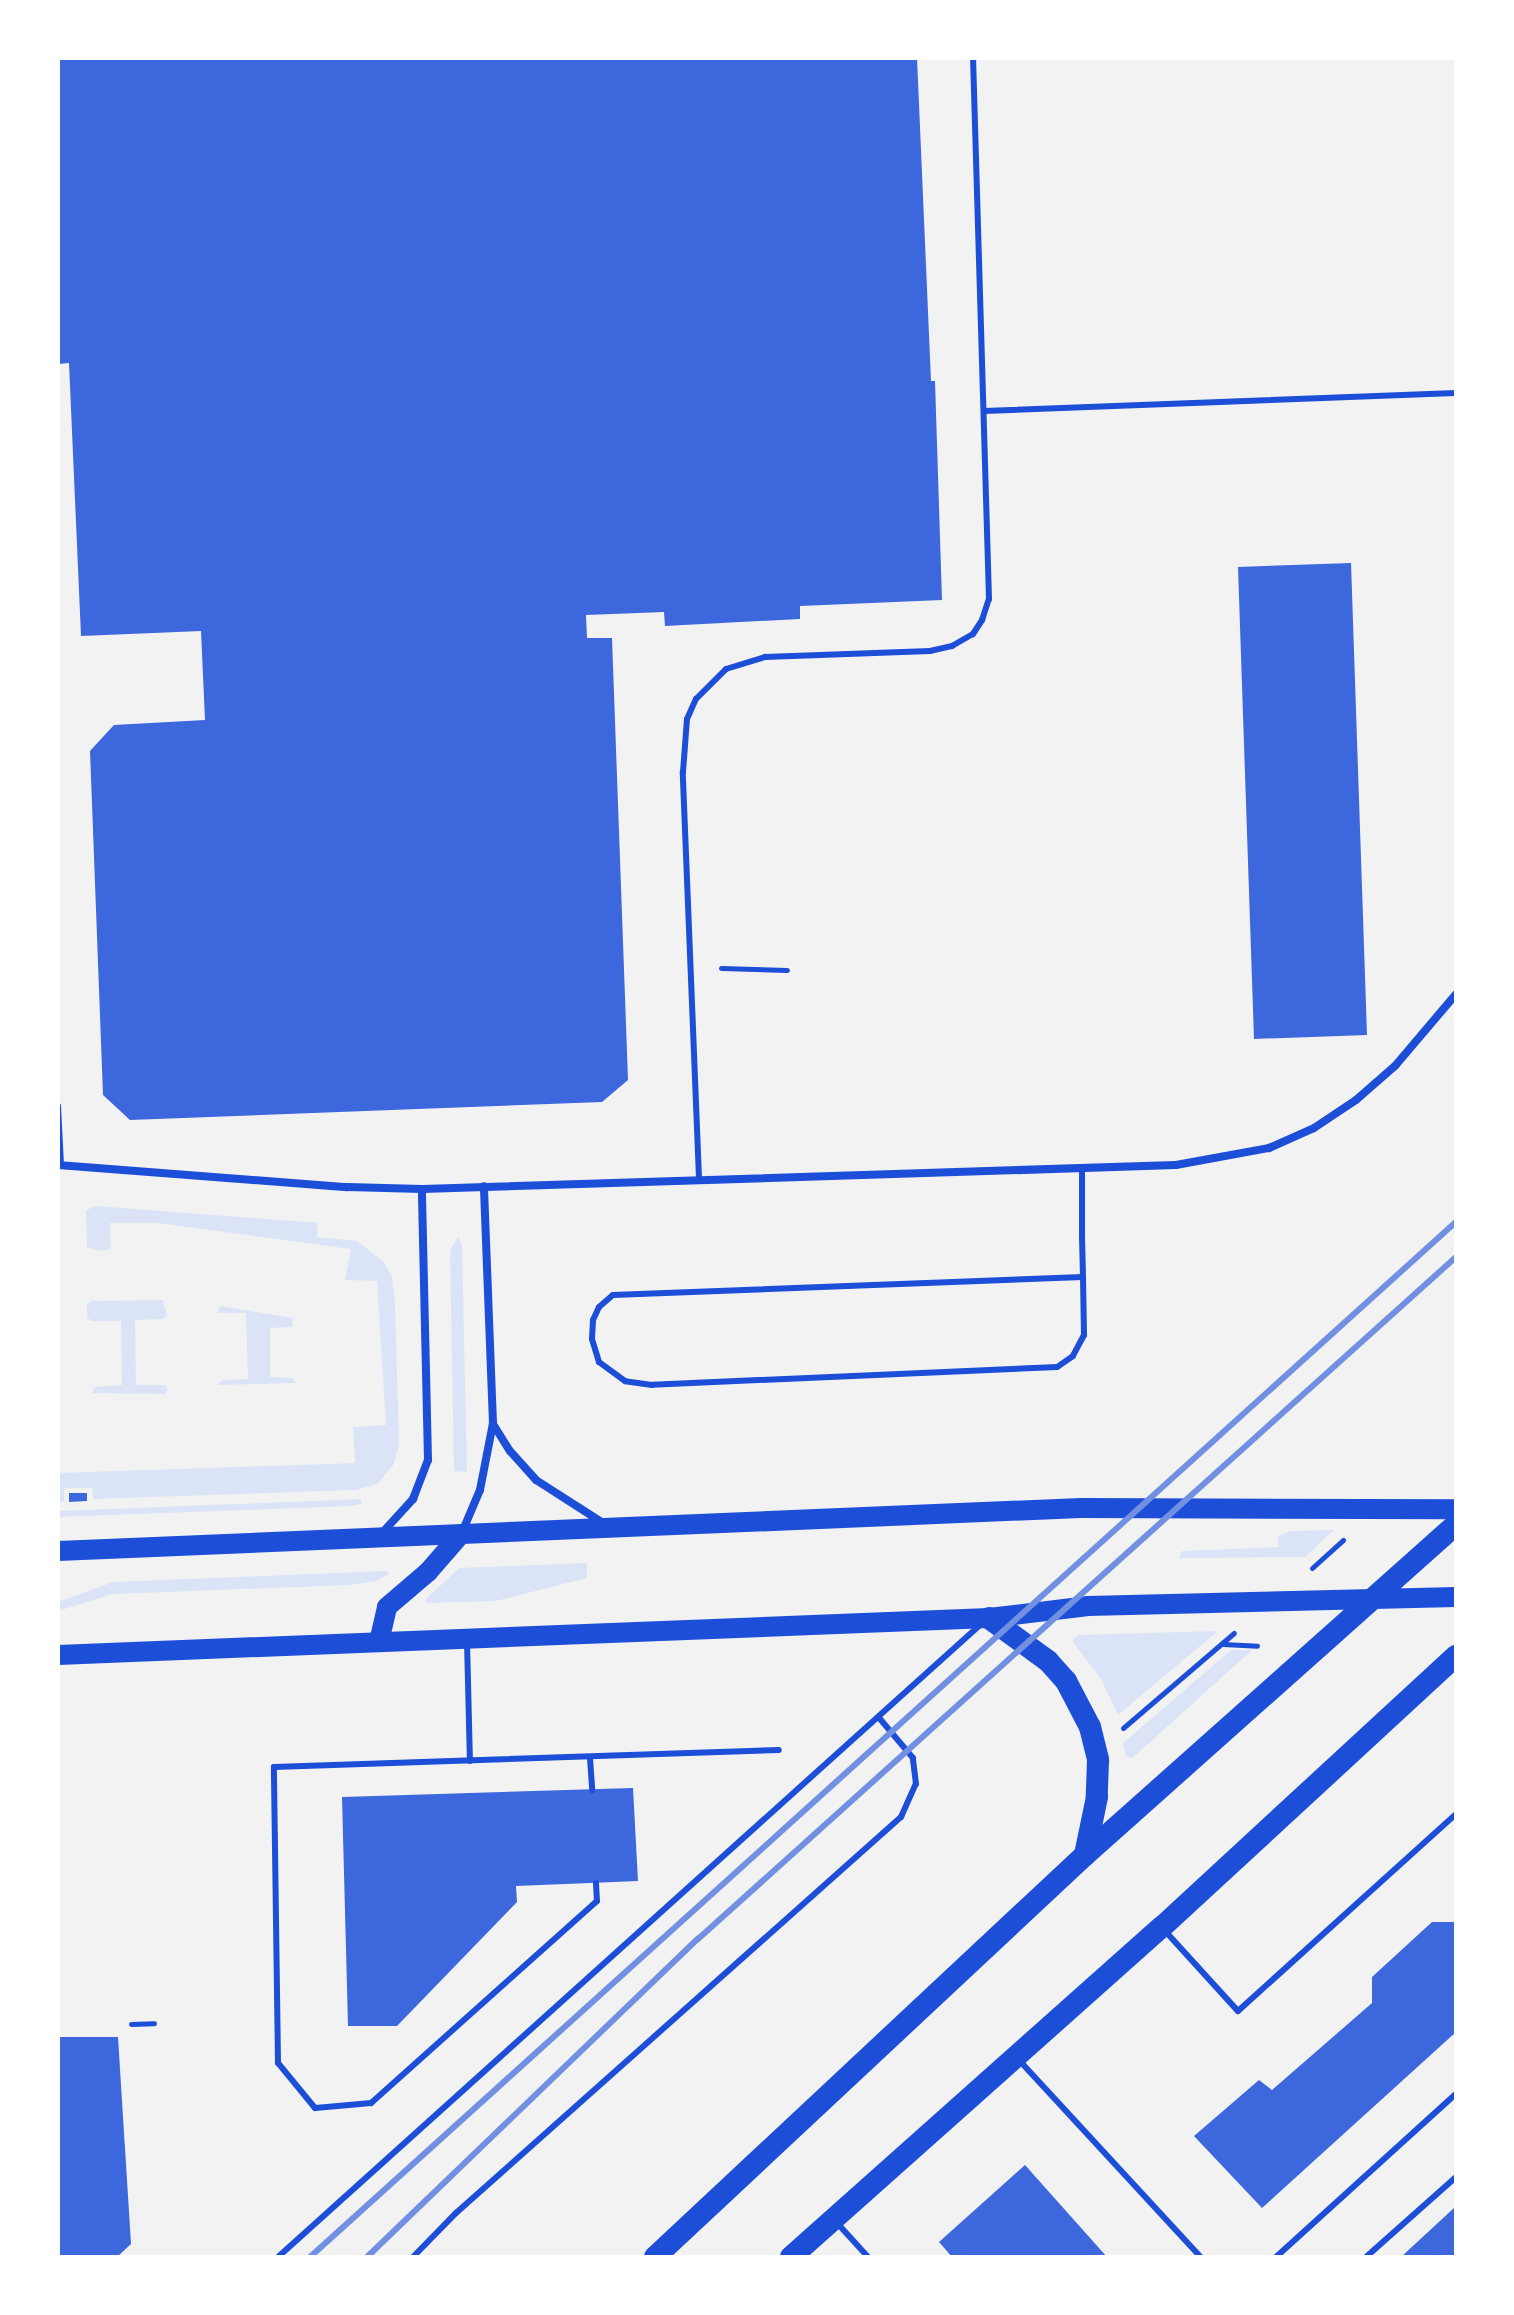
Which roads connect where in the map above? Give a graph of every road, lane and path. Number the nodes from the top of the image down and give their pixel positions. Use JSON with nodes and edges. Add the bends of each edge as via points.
{"nodes":[{"id":1,"x":973,"y":58,"type":"edge"},
{"id":2,"x":1456,"y":393,"type":"edge"},
{"id":3,"x":984,"y":411,"type":"junction"},
{"id":4,"x":721,"y":968,"type":"dead end"},
{"id":5,"x":787,"y":970,"type":"dead end"},
{"id":6,"x":1456,"y":994,"type":"edge"},
{"id":7,"x":58,"y":1106,"type":"edge"},
{"id":8,"x":59,"y":1165,"type":"edge"},
{"id":9,"x":1082,"y":1169,"type":"junction"},
{"id":10,"x":699,"y":1178,"type":"junction"},
{"id":11,"x":484,"y":1186,"type":"junction"},
{"id":12,"x":422,"y":1189,"type":"junction"},
{"id":13,"x":1083,"y":1277,"type":"junction"},
{"id":14,"x":493,"y":1423,"type":"junction"},
{"id":15,"x":1456,"y":1509,"type":"edge"},
{"id":16,"x":1456,"y":1525,"type":"edge"},
{"id":17,"x":612,"y":1529,"type":"junction"},
{"id":18,"x":461,"y":1534,"type":"junction"},
{"id":19,"x":376,"y":1538,"type":"junction"},
{"id":20,"x":58,"y":1551,"type":"edge"},
{"id":21,"x":1456,"y":1597,"type":"edge"},
{"id":22,"x":1369,"y":1601,"type":"junction"},
{"id":23,"x":989,"y":1618,"type":"junction"},
{"id":24,"x":1237,"y":1631,"type":"dead end"},
{"id":25,"x":467,"y":1637,"type":"junction"},
{"id":26,"x":379,"y":1642,"type":"junction"},
{"id":27,"x":1222,"y":1644,"type":"junction"},
{"id":28,"x":1257,"y":1646,"type":"dead end"},
{"id":29,"x":58,"y":1655,"type":"edge"},
{"id":30,"x":1456,"y":1656,"type":"edge"},
{"id":31,"x":880,"y":1719,"type":"junction"},
{"id":32,"x":1121,"y":1730,"type":"dead end"},
{"id":33,"x":779,"y":1750,"type":"dead end"},
{"id":34,"x":590,"y":1758,"type":"junction"},
{"id":35,"x":470,"y":1761,"type":"junction"},
{"id":36,"x":592,"y":1790,"type":"dead end"},
{"id":37,"x":1456,"y":1814,"type":"edge"},
{"id":38,"x":1085,"y":1855,"type":"junction"},
{"id":39,"x":596,"y":1883,"type":"dead end"},
{"id":40,"x":1162,"y":1927,"type":"junction"},
{"id":41,"x":154,"y":2023,"type":"dead end"},
{"id":42,"x":131,"y":2024,"type":"dead end"},
{"id":43,"x":1015,"y":2056,"type":"junction"},
{"id":44,"x":1456,"y":2094,"type":"edge"},
{"id":45,"x":1456,"y":2177,"type":"edge"},
{"id":46,"x":833,"y":2219,"type":"junction"},
{"id":47,"x":278,"y":2257,"type":"edge"},
{"id":48,"x":413,"y":2257,"type":"edge"},
{"id":49,"x":655,"y":2257,"type":"edge"},
{"id":50,"x":791,"y":2257,"type":"edge"},
{"id":51,"x":868,"y":2257,"type":"edge"},
{"id":52,"x":1201,"y":2257,"type":"edge"},
{"id":53,"x":1276,"y":2257,"type":"edge"},
{"id":54,"x":1366,"y":2257,"type":"edge"}],
"edges":[{"from":1,"to":3,"type":"lane"},
{"from":2,"to":3,"type":"lane"},
{"from":3,"to":10,"type":"lane","via":[[989,599],[973,634],[930,651],[744,662],[709,683],[687,719],[683,772]]},
{"from":4,"to":5,"type":"path"},
{"from":6,"to":9,"type":"street","via":[[1395,1066],[1314,1128],[1269,1148],[1229,1157]]},
{"from":7,"to":8,"type":"lane"},
{"from":8,"to":12,"type":"street"},
{"from":9,"to":10,"type":"street"},
{"from":9,"to":13,"type":"lane"},
{"from":10,"to":11,"type":"street"},
{"from":11,"to":12,"type":"street"},
{"from":11,"to":14,"type":"street"},
{"from":12,"to":19,"type":"street","via":[[428,1460],[413,1499]]},
{"from":13,"to":13,"type":"lane","via":[[1084,1335],[1073,1356],[1057,1367],[652,1385],[625,1381],[599,1362],[592,1339],[599,1307],[613,1295]]},
{"from":14,"to":17,"type":"street","via":[[536,1480]]},
{"from":14,"to":18,"type":"street","via":[[480,1490]]},
{"from":15,"to":17,"type":"main road","via":[[1081,1508]]},
{"from":16,"to":22,"type":"highway"},
{"from":17,"to":18,"type":"main road"},
{"from":18,"to":19,"type":"main road"},
{"from":18,"to":26,"type":"main road","via":[[387,1607]]},
{"from":19,"to":20,"type":"main road"},
{"from":21,"to":22,"type":"main road"},
{"from":22,"to":23,"type":"main road","via":[[1088,1606]]},
{"from":22,"to":38,"type":"highway"},
{"from":23,"to":25,"type":"main road"},
{"from":23,"to":31,"type":"lane"},
{"from":23,"to":38,"type":"highway","via":[[1048,1661],[1072,1690],[1090,1727],[1098,1760],[1097,1797]]},
{"from":24,"to":27,"type":"path"},
{"from":25,"to":26,"type":"main road"},
{"from":25,"to":35,"type":"lane"},
{"from":26,"to":29,"type":"main road"},
{"from":27,"to":28,"type":"path"},
{"from":27,"to":32,"type":"path"},
{"from":30,"to":40,"type":"highway"},
{"from":31,"to":47,"type":"lane"},
{"from":31,"to":48,"type":"lane","via":[[913,1758],[916,1784],[901,1817]]},
{"from":33,"to":34,"type":"lane"},
{"from":34,"to":35,"type":"lane"},
{"from":34,"to":36,"type":"lane"},
{"from":35,"to":39,"type":"lane","via":[[274,1767],[278,2063],[315,2108],[371,2103],[597,1901]]},
{"from":37,"to":40,"type":"lane","via":[[1238,2011]]},
{"from":38,"to":49,"type":"highway"},
{"from":40,"to":43,"type":"highway"},
{"from":41,"to":42,"type":"path"},
{"from":43,"to":46,"type":"highway"},
{"from":43,"to":52,"type":"lane"},
{"from":44,"to":53,"type":"lane"},
{"from":45,"to":54,"type":"lane"},
{"from":46,"to":50,"type":"highway"},
{"from":46,"to":51,"type":"lane"}]}
